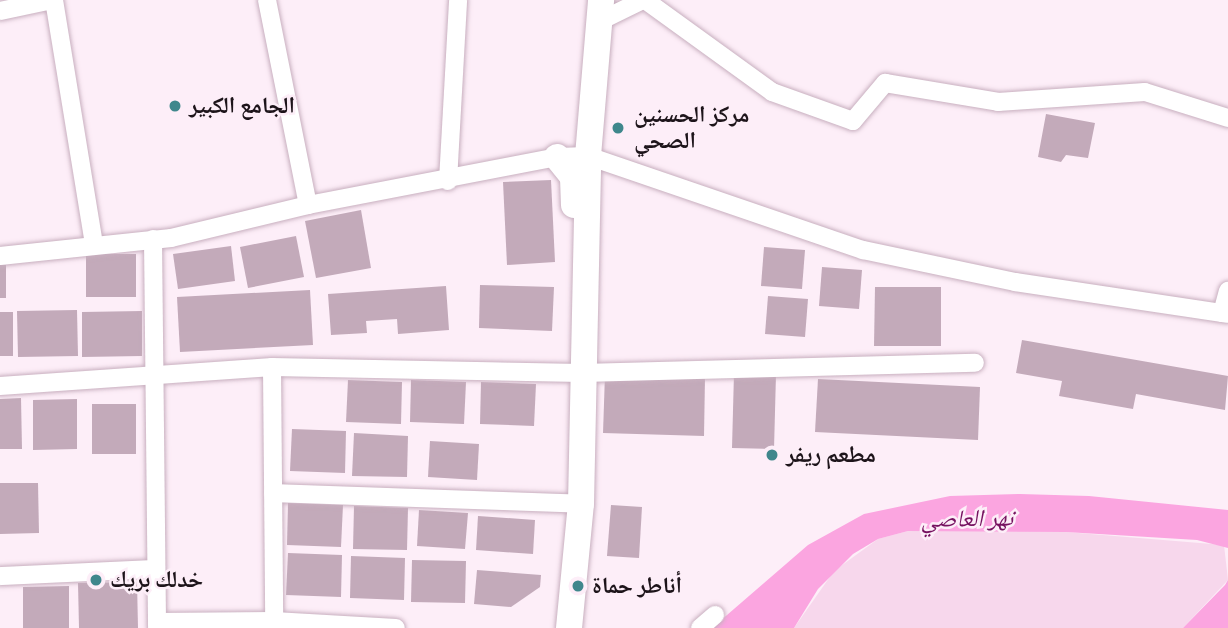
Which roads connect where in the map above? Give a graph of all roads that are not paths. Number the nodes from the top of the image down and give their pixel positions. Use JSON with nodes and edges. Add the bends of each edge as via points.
{"nodes":[{"id":1,"x":53,"y":0,"type":"edge"},
{"id":2,"x":267,"y":0,"type":"edge"},
{"id":3,"x":458,"y":0,"type":"edge"},
{"id":4,"x":644,"y":0,"type":"edge"},
{"id":5,"x":12,"y":6,"type":"edge"},
{"id":6,"x":599,"y":11,"type":"edge"},
{"id":7,"x":1228,"y":118,"type":"edge"},
{"id":8,"x":588,"y":156,"type":"junction"},
{"id":9,"x":557,"y":157,"type":"junction"},
{"id":10,"x":448,"y":181,"type":"junction"},
{"id":11,"x":308,"y":205,"type":"junction"},
{"id":12,"x":153,"y":239,"type":"junction"},
{"id":13,"x":94,"y":244,"type":"junction"},
{"id":14,"x":0,"y":256,"type":"edge"},
{"id":15,"x":1228,"y":291,"type":"edge"},
{"id":16,"x":1225,"y":313,"type":"edge"},
{"id":17,"x":975,"y":363,"type":"dead end"},
{"id":18,"x":272,"y":367,"type":"junction"},
{"id":19,"x":576,"y":372,"type":"junction"},
{"id":20,"x":155,"y":376,"type":"junction"},
{"id":21,"x":0,"y":386,"type":"edge"},
{"id":22,"x":273,"y":493,"type":"junction"},
{"id":23,"x":573,"y":504,"type":"junction"},
{"id":24,"x":156,"y":569,"type":"junction"},
{"id":25,"x":0,"y":576,"type":"edge"},
{"id":26,"x":715,"y":615,"type":"dead end"},
{"id":27,"x":274,"y":621,"type":"junction"},
{"id":28,"x":157,"y":625,"type":"edge"},
{"id":29,"x":396,"y":628,"type":"edge"},
{"id":30,"x":552,"y":628,"type":"edge"},
{"id":31,"x":569,"y":628,"type":"edge"},
{"id":32,"x":699,"y":628,"type":"edge"}],
"edges":[{"from":1,"to":5,"type":"street"},
{"from":1,"to":13,"type":"street"},
{"from":2,"to":11,"type":"street"},
{"from":3,"to":10,"type":"street"},
{"from":4,"to":6,"type":"street"},
{"from":4,"to":7,"type":"street","via":[[772,92],[853,121],[885,83],[998,102],[1145,92]]},
{"from":6,"to":8,"type":"main road"},
{"from":8,"to":9,"type":"street"},
{"from":8,"to":16,"type":"street","via":[[863,250],[1015,282]]},
{"from":8,"to":19,"type":"main road"},
{"from":9,"to":10,"type":"street"},
{"from":9,"to":19,"type":"main road","via":[[573,177],[575,191]]},
{"from":10,"to":11,"type":"street"},
{"from":11,"to":12,"type":"street"},
{"from":12,"to":13,"type":"street"},
{"from":12,"to":20,"type":"street"},
{"from":13,"to":14,"type":"street"},
{"from":15,"to":16,"type":"street"},
{"from":17,"to":19,"type":"street"},
{"from":18,"to":19,"type":"street"},
{"from":18,"to":20,"type":"street"},
{"from":18,"to":22,"type":"street"},
{"from":19,"to":23,"type":"main road"},
{"from":20,"to":21,"type":"street"},
{"from":20,"to":24,"type":"street"},
{"from":22,"to":23,"type":"street"},
{"from":22,"to":27,"type":"street"},
{"from":23,"to":30,"type":"main road"},
{"from":23,"to":31,"type":"main road"},
{"from":24,"to":25,"type":"street"},
{"from":24,"to":28,"type":"street"},
{"from":26,"to":32,"type":"street"},
{"from":27,"to":28,"type":"street"},
{"from":27,"to":29,"type":"street"}]}
